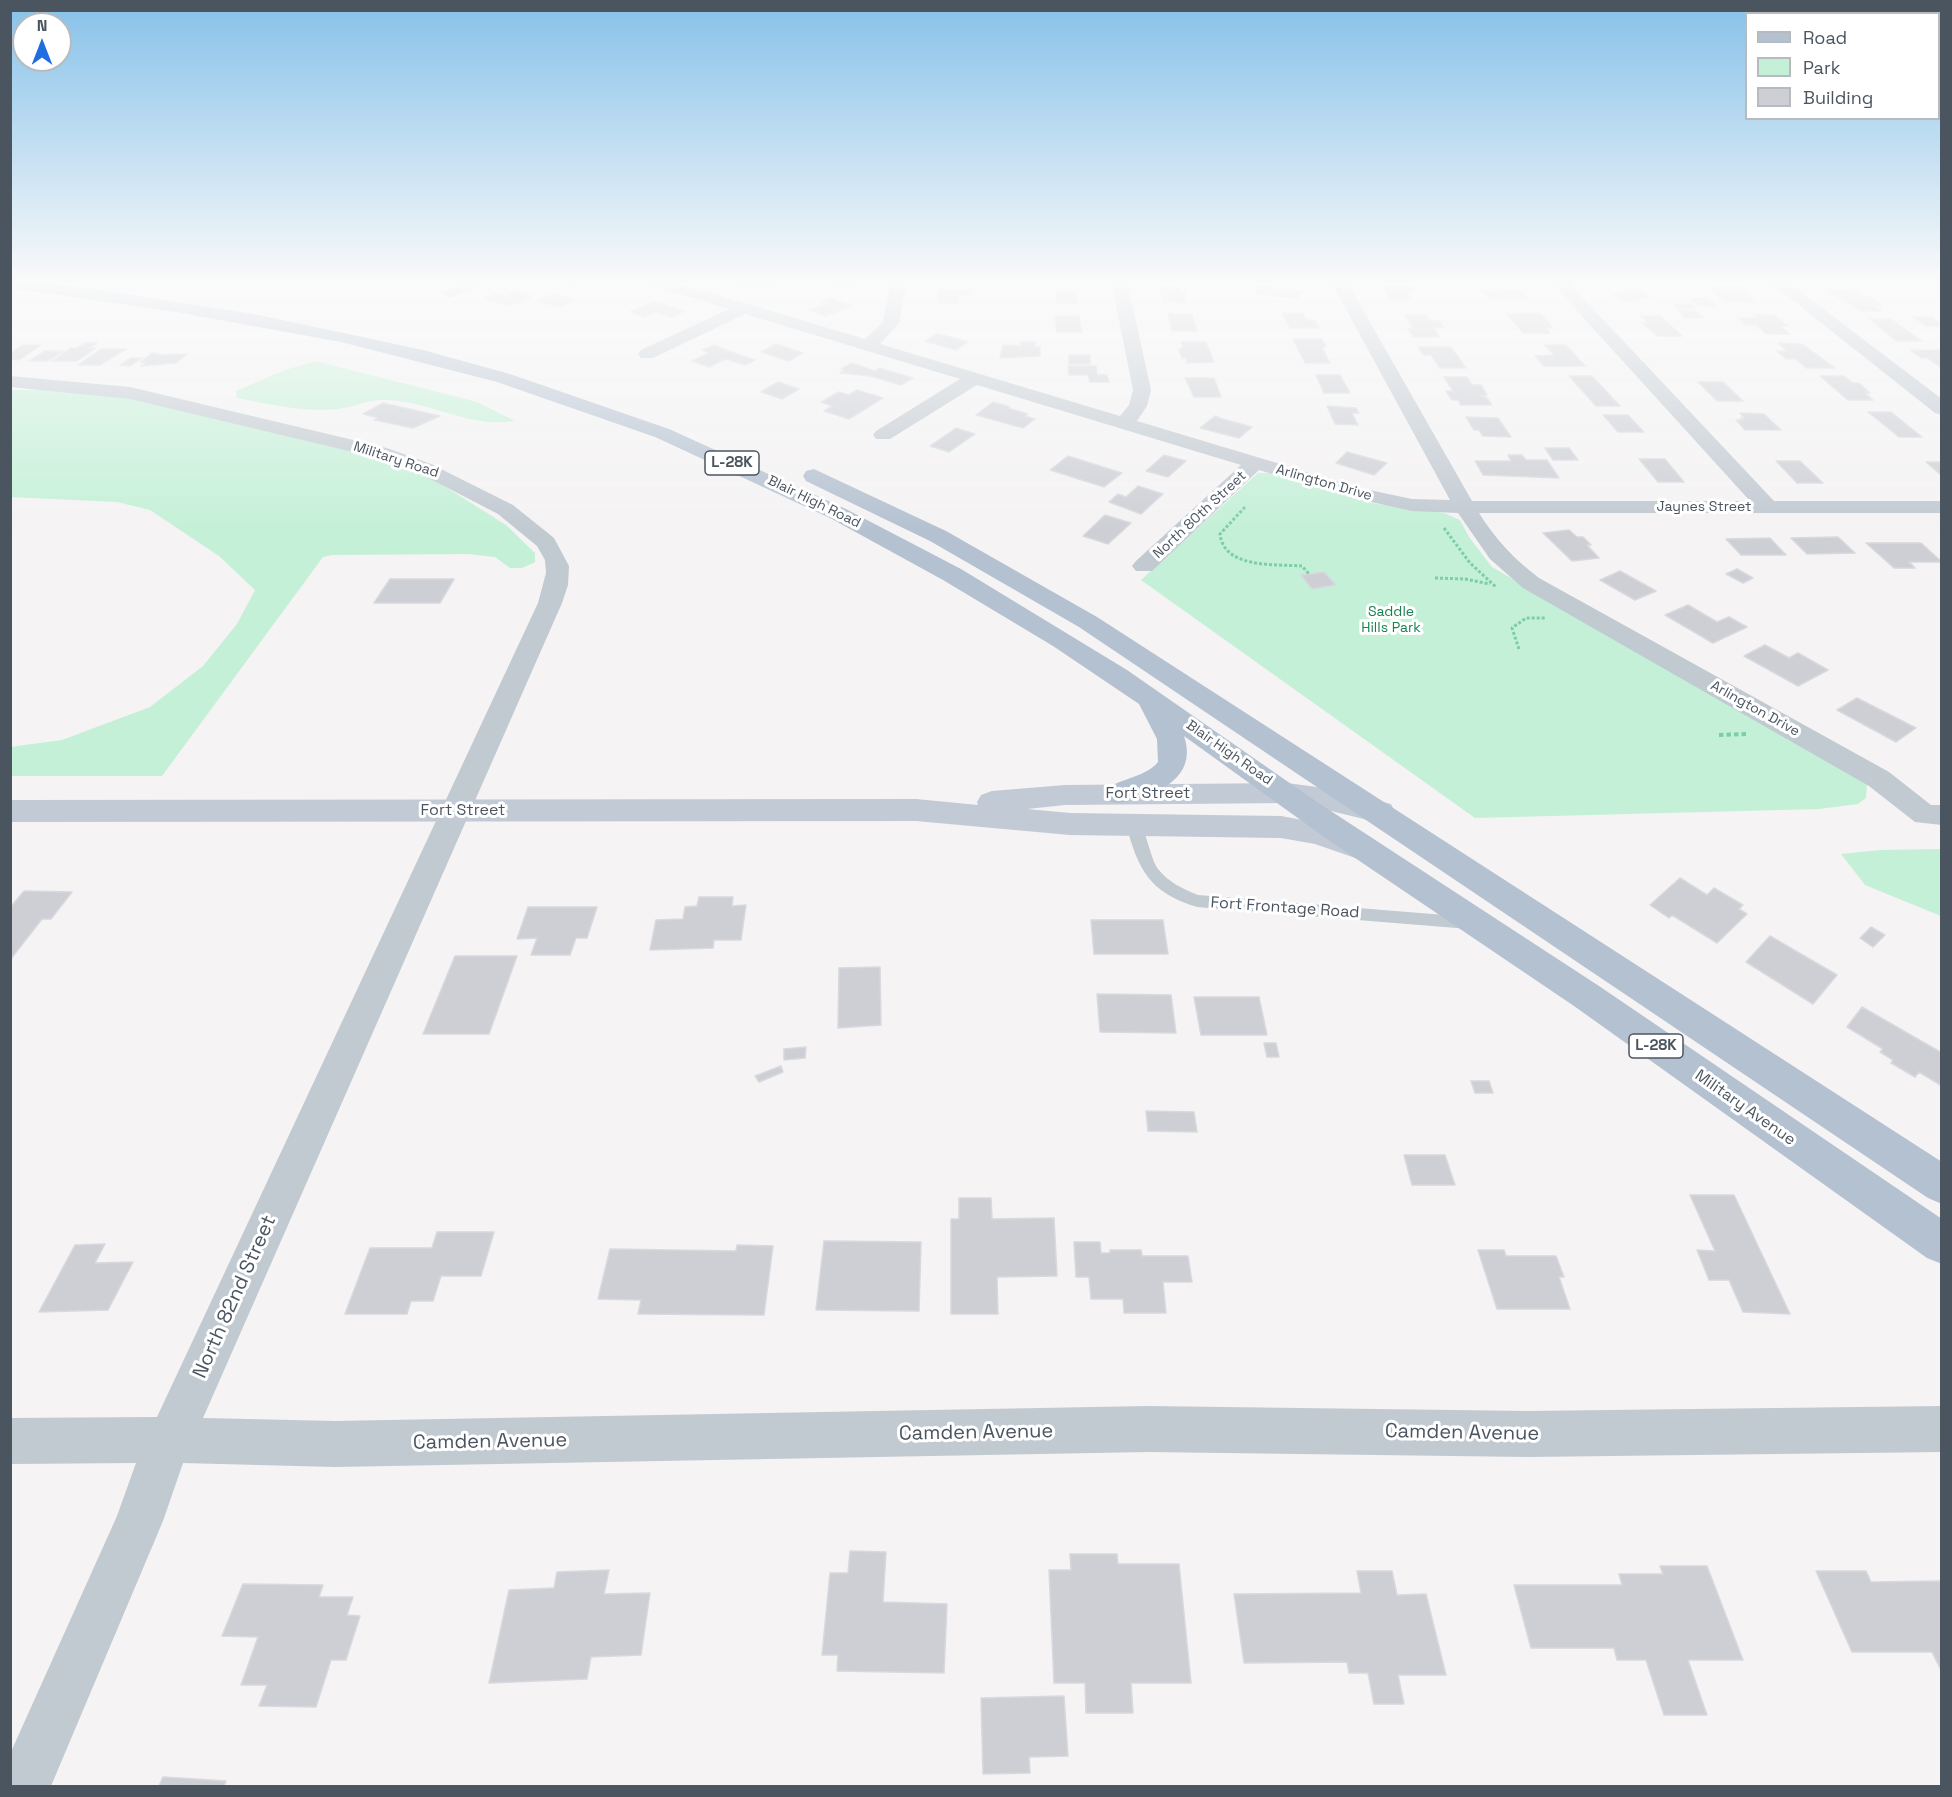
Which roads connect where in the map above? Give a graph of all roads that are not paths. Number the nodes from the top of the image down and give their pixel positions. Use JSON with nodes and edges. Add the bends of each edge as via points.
{"nodes":[{"id":1,"x":447,"y":364,"type":"edge"},
{"id":2,"x":510,"y":364,"type":"edge"},
{"id":3,"x":925,"y":364,"type":"edge"},
{"id":4,"x":1137,"y":364,"type":"edge"},
{"id":5,"x":1386,"y":364,"type":"edge"},
{"id":6,"x":1635,"y":364,"type":"edge"},
{"id":7,"x":1882,"y":364,"type":"edge"},
{"id":8,"x":973,"y":379,"type":"junction"},
{"id":9,"x":10,"y":381,"type":"edge"},
{"id":10,"x":1941,"y":410,"type":"edge"},
{"id":11,"x":1125,"y":423,"type":"junction"},
{"id":12,"x":883,"y":435,"type":"dead end"},
{"id":13,"x":766,"y":455,"type":"dead end"},
{"id":14,"x":1256,"y":463,"type":"junction"},
{"id":15,"x":797,"y":469,"type":"dead end"},
{"id":16,"x":1467,"y":507,"type":"junction"},
{"id":17,"x":1768,"y":507,"type":"junction"},
{"id":18,"x":1941,"y":507,"type":"edge"},
{"id":19,"x":1144,"y":566,"type":"dead end"},
{"id":20,"x":1148,"y":697,"type":"junction"},
{"id":21,"x":1118,"y":794,"type":"junction"},
{"id":22,"x":1287,"y":794,"type":"junction"},
{"id":23,"x":916,"y":810,"type":"junction"},
{"id":24,"x":10,"y":812,"type":"edge"},
{"id":25,"x":458,"y":812,"type":"junction"},
{"id":26,"x":1380,"y":812,"type":"junction"},
{"id":27,"x":1933,"y":815,"type":"edge"},
{"id":28,"x":1134,"y":824,"type":"junction"},
{"id":29,"x":1369,"y":851,"type":"junction"},
{"id":30,"x":1480,"y":924,"type":"junction"},
{"id":31,"x":1941,"y":1185,"type":"edge"},
{"id":32,"x":1941,"y":1244,"type":"edge"},
{"id":33,"x":1941,"y":1429,"type":"edge"},
{"id":34,"x":171,"y":1440,"type":"junction"},
{"id":35,"x":10,"y":1441,"type":"edge"},
{"id":36,"x":24,"y":1786,"type":"edge"}],
"edges":[{"from":1,"to":20,"type":"main road","name":"Blair High Road","number":"L-28K","via":[[620,417],[764,477],[908,550],[1013,610]]},
{"from":2,"to":13,"type":"main road","name":"Blair High Road","number":"L-28K","via":[[641,405]]},
{"from":3,"to":8,"type":"street","name":"Arlington Drive"},
{"from":4,"to":11,"type":"street","via":[[1142,390],[1138,406]]},
{"from":5,"to":16,"type":"street"},
{"from":6,"to":17,"type":"street"},
{"from":7,"to":10,"type":"street"},
{"from":8,"to":11,"type":"street","name":"Arlington Drive"},
{"from":8,"to":12,"type":"street"},
{"from":9,"to":25,"type":"street","name":"Military Road","via":[[130,393],[380,452],[450,478],[544,540],[558,567],[555,588]]},
{"from":11,"to":14,"type":"street","name":"Arlington Drive"},
{"from":14,"to":16,"type":"street","name":"Arlington Drive","via":[[1381,500]]},
{"from":14,"to":19,"type":"street","name":"North 80th Street"},
{"from":15,"to":26,"type":"main road","name":"Blair High Road","number":"L-28K","via":[[938,536],[1079,616]]},
{"from":16,"to":17,"type":"street","name":"Jaynes Street"},
{"from":16,"to":27,"type":"street","name":"Arlington Drive","via":[[1490,547],[1517,574],[1879,779]]},
{"from":17,"to":18,"type":"street","name":"Jaynes Street"},
{"from":20,"to":21,"type":"main road","via":[[1172,738],[1172,765],[1158,781]]},
{"from":20,"to":22,"type":"main road","name":"Blair High Road","number":"L-28K"},
{"from":21,"to":22,"type":"main road","name":"Fort Street"},
{"from":21,"to":23,"type":"main road","name":"Fort Street","via":[[1065,795]]},
{"from":22,"to":26,"type":"main road","name":"Fort Street"},
{"from":22,"to":29,"type":"main road","name":"Blair High Road","number":"L-28K"},
{"from":23,"to":25,"type":"main road","name":"Fort Street"},
{"from":23,"to":28,"type":"main road","name":"Fort Street","via":[[1070,824]]},
{"from":24,"to":25,"type":"main road","name":"Fort Street"},
{"from":25,"to":34,"type":"street","name":"North 82nd Street","via":[[333,1078]]},
{"from":26,"to":31,"type":"main road","number":"L-28K"},
{"from":28,"to":29,"type":"main road","name":"Fort Street","via":[[1287,827]]},
{"from":28,"to":30,"type":"lane","name":"Fort Frontage Road","via":[[1148,869],[1160,884],[1197,901]]},
{"from":29,"to":30,"type":"main road","name":"Military Avenue","number":"L-28K"},
{"from":30,"to":32,"type":"main road","name":"Military Avenue","number":"L-28K"},
{"from":33,"to":34,"type":"street","name":"Camden Avenue","via":[[1528,1434],[1148,1429],[335,1444]]},
{"from":34,"to":35,"type":"street","name":"Camden Avenue"},
{"from":34,"to":36,"type":"street","name":"North 82nd Street"}]}
